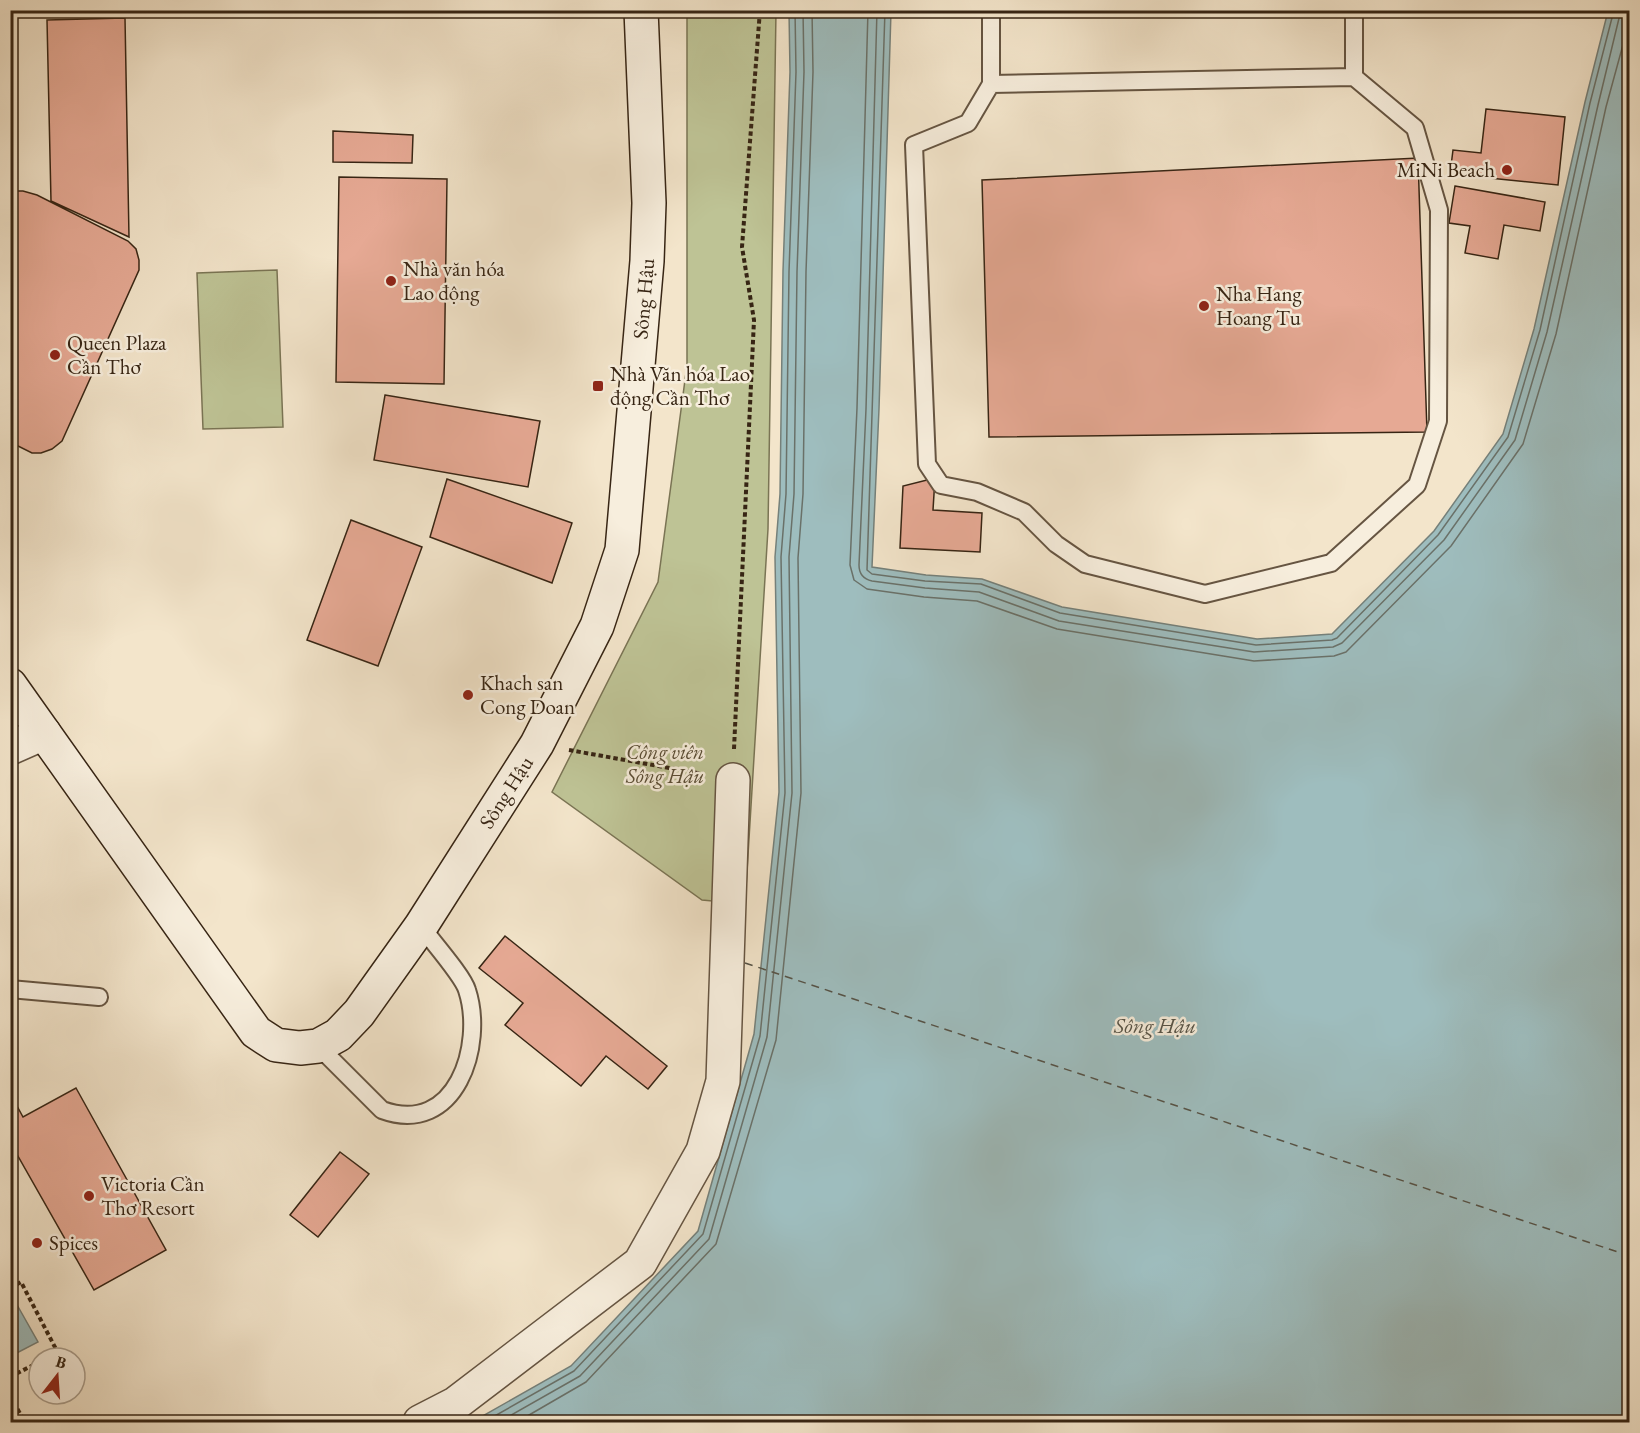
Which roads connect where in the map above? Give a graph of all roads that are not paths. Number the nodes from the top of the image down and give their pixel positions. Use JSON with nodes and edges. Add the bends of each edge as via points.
{"nodes":[{"id":1,"x":641,"y":10,"type":"edge"},
{"id":2,"x":991,"y":10,"type":"edge"},
{"id":3,"x":1354,"y":10,"type":"edge"},
{"id":4,"x":1354,"y":77,"type":"junction"},
{"id":5,"x":991,"y":84,"type":"junction"},
{"id":6,"x":10,"y":685,"type":"edge"},
{"id":7,"x":44,"y":733,"type":"junction"},
{"id":8,"x":10,"y":748,"type":"edge"},
{"id":9,"x":733,"y":780,"type":"road end"},
{"id":10,"x":421,"y":926,"type":"junction"},
{"id":11,"x":10,"y":989,"type":"edge"},
{"id":12,"x":99,"y":997,"type":"dead end"},
{"id":13,"x":318,"y":1046,"type":"junction"},
{"id":14,"x":420,"y":1422,"type":"edge"}],
"edges":[{"from":1,"to":10,"type":"street","name":"Sông Hậu","via":[[649,203],[622,550],[597,626],[537,744]]},
{"from":2,"to":5,"type":"lane"},
{"from":3,"to":4,"type":"lane"},
{"from":4,"to":5,"type":"lane"},
{"from":4,"to":5,"type":"lane","via":[[1415,128],[1439,210],[1438,421],[1417,485],[1331,563],[1205,594],[1085,564],[1056,544],[1024,512],[977,492],[941,485],[927,464],[914,145],[968,123]]},
{"from":6,"to":7,"type":"street"},
{"from":7,"to":8,"type":"street"},
{"from":7,"to":13,"type":"street","via":[[256,1032],[276,1045]]},
{"from":9,"to":14,"type":"street","via":[[723,1081],[703,1151],[640,1263],[455,1404]]},
{"from":10,"to":13,"type":"street","name":"Sông Hậu","via":[[359,1013],[338,1035]]},
{"from":10,"to":13,"type":"lane","via":[[467,987],[473,1012],[470,1050],[459,1085],[442,1104],[422,1114],[382,1110]]},
{"from":11,"to":12,"type":"lane"}]}
